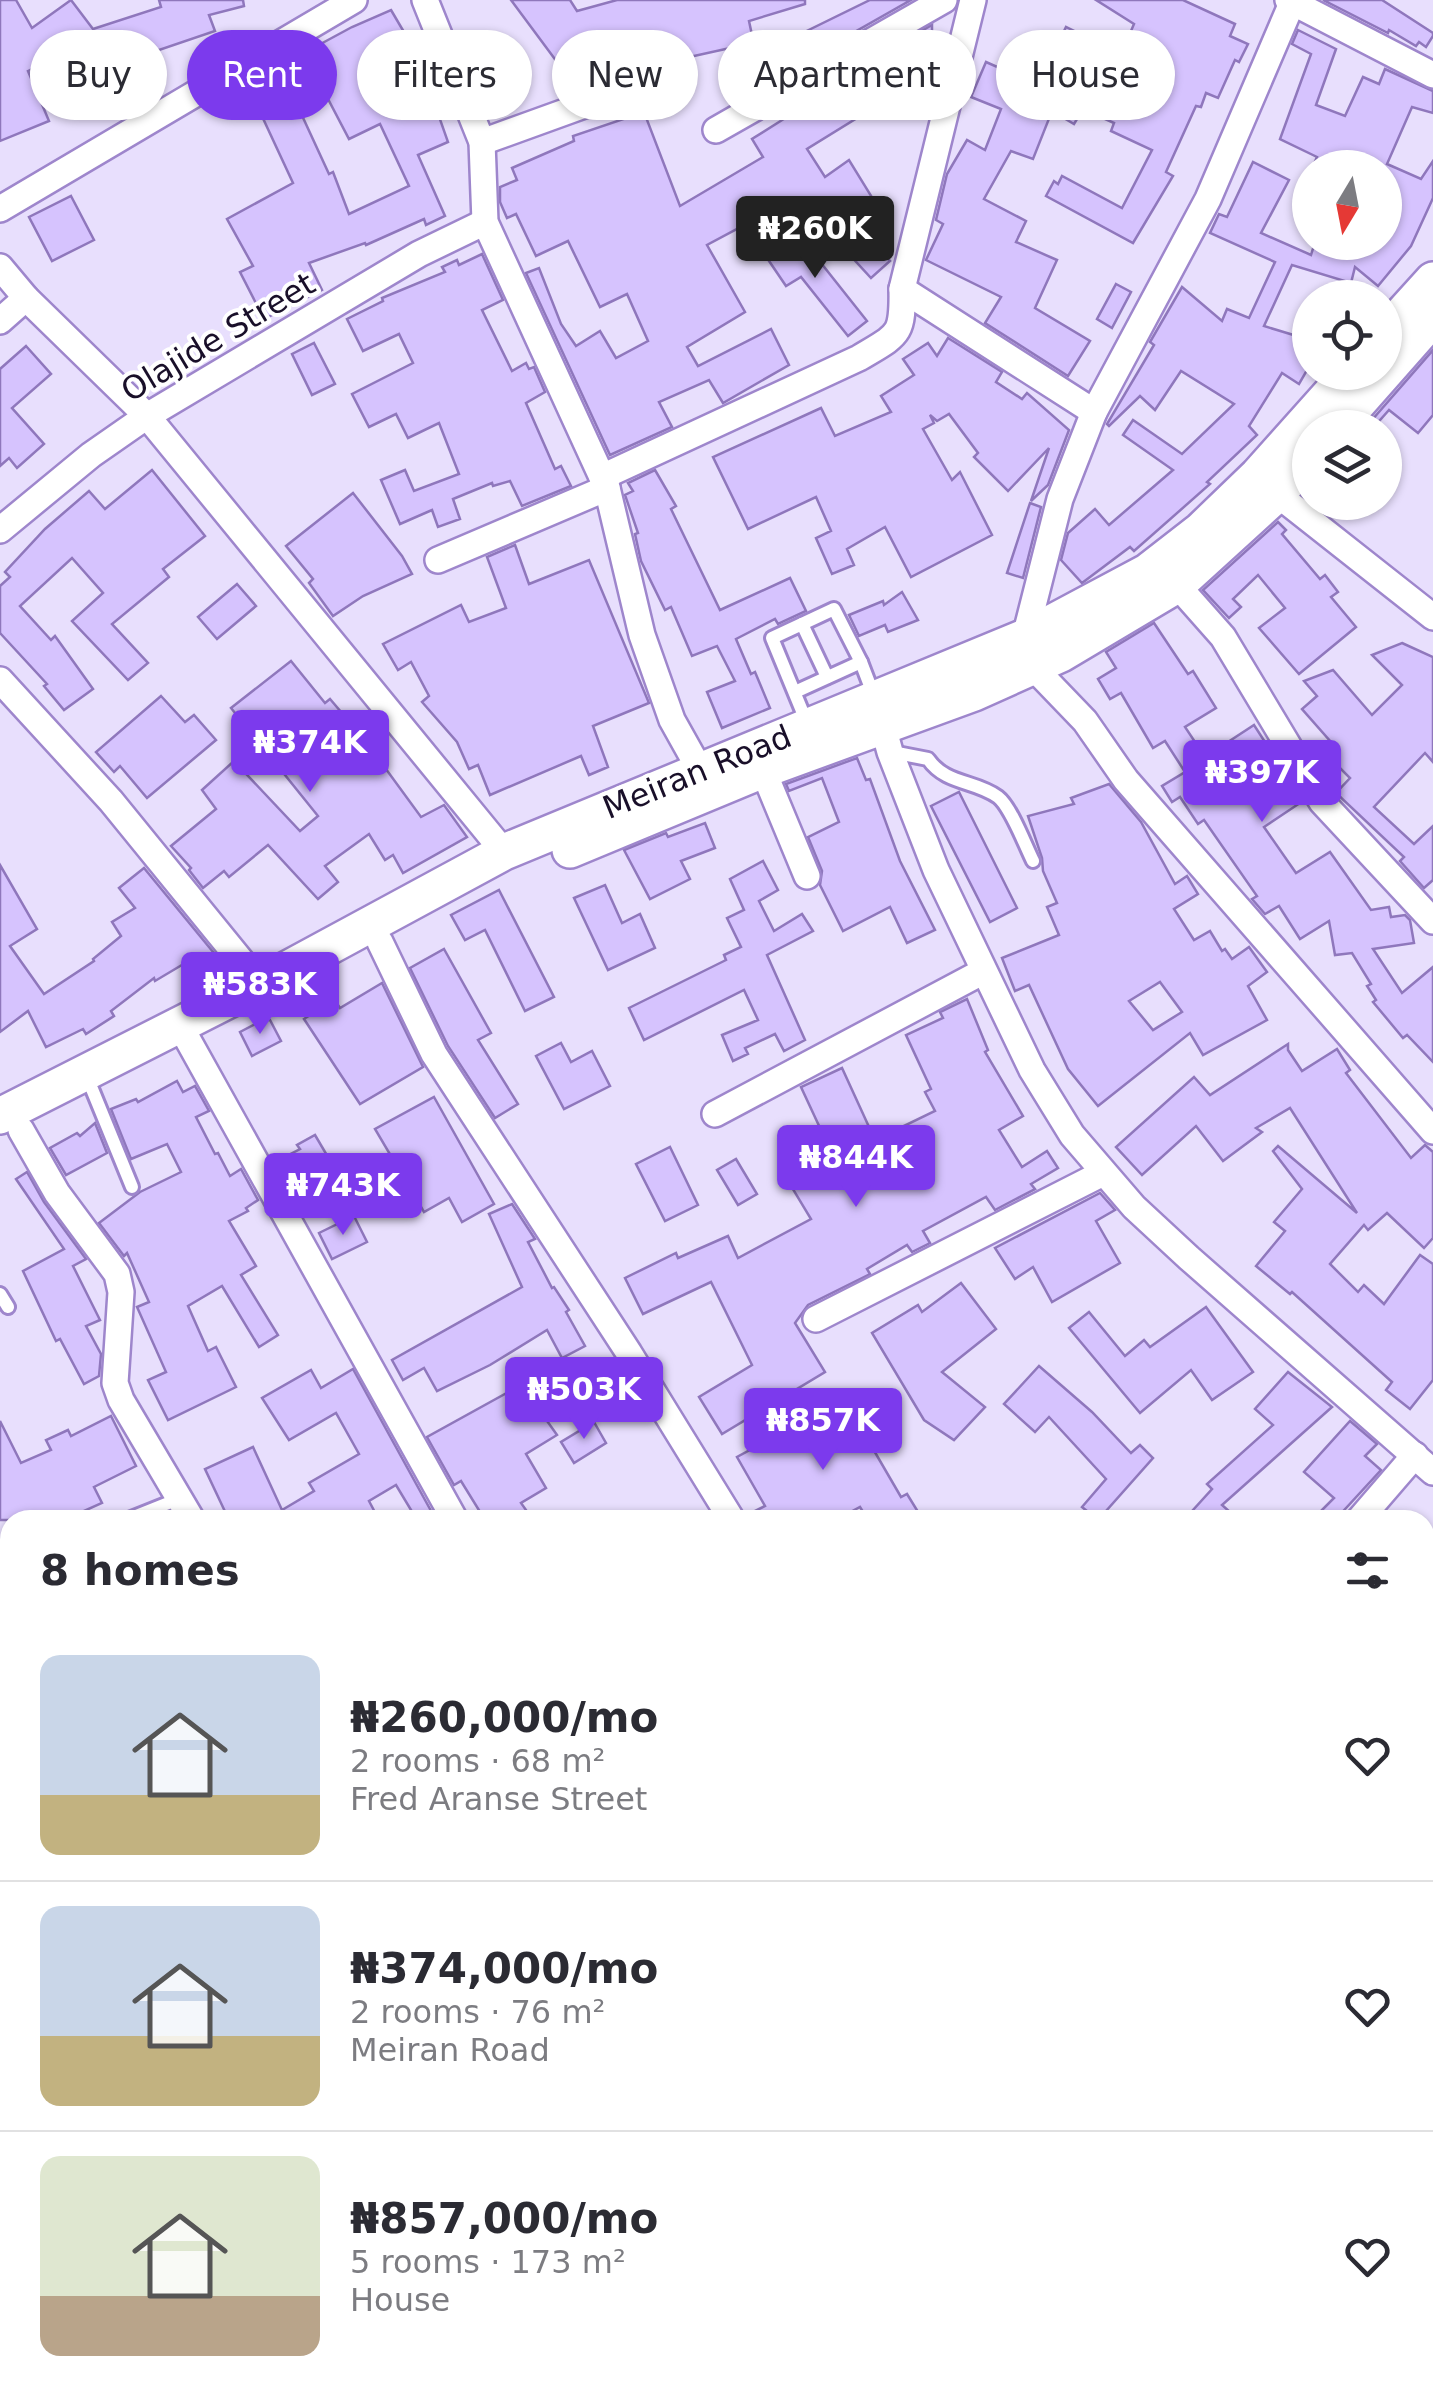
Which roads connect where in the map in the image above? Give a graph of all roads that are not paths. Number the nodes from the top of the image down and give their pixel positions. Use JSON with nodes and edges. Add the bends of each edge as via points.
{"nodes":[{"id":1,"x":354,"y":0,"type":"edge"},
{"id":2,"x":425,"y":0,"type":"edge"},
{"id":3,"x":944,"y":0,"type":"edge"},
{"id":4,"x":973,"y":0,"type":"edge"},
{"id":5,"x":1290,"y":1,"type":"edge"},
{"id":6,"x":1433,"y":75,"type":"edge"},
{"id":7,"x":552,"y":117,"type":"edge"},
{"id":8,"x":716,"y":130,"type":"dead end"},
{"id":9,"x":482,"y":142,"type":"junction"},
{"id":10,"x":0,"y":209,"type":"edge"},
{"id":11,"x":485,"y":222,"type":"junction"},
{"id":12,"x":0,"y":267,"type":"edge"},
{"id":13,"x":1433,"y":280,"type":"edge"},
{"id":14,"x":902,"y":289,"type":"junction"},
{"id":15,"x":26,"y":298,"type":"junction"},
{"id":16,"x":1402,"y":315,"type":"edge"},
{"id":17,"x":1433,"y":318,"type":"edge"},
{"id":18,"x":0,"y":321,"type":"edge"},
{"id":19,"x":1334,"y":390,"type":"edge"},
{"id":20,"x":1352,"y":410,"type":"edge"},
{"id":21,"x":1094,"y":412,"type":"junction"},
{"id":22,"x":147,"y":416,"type":"junction"},
{"id":23,"x":1292,"y":478,"type":"edge"},
{"id":24,"x":604,"y":482,"type":"junction"},
{"id":25,"x":1278,"y":494,"type":"junction"},
{"id":26,"x":0,"y":530,"type":"edge"},
{"id":27,"x":438,"y":560,"type":"dead end"},
{"id":28,"x":1177,"y":584,"type":"junction"},
{"id":29,"x":1433,"y":616,"type":"edge"},
{"id":30,"x":802,"y":624,"type":"junction"},
{"id":31,"x":1030,"y":653,"type":"junction"},
{"id":32,"x":862,"y":662,"type":"junction"},
{"id":33,"x":828,"y":677,"type":"junction"},
{"id":34,"x":0,"y":680,"type":"edge"},
{"id":35,"x":794,"y":692,"type":"junction"},
{"id":36,"x":883,"y":725,"type":"junction"},
{"id":37,"x":808,"y":727,"type":"junction"},
{"id":38,"x":700,"y":770,"type":"junction"},
{"id":39,"x":763,"y":770,"type":"junction"},
{"id":40,"x":504,"y":852,"type":"junction"},
{"id":41,"x":1033,"y":862,"type":"dead end"},
{"id":42,"x":807,"y":876,"type":"dead end"},
{"id":43,"x":1433,"y":921,"type":"edge"},
{"id":44,"x":380,"y":942,"type":"junction"},
{"id":45,"x":982,"y":972,"type":"junction"},
{"id":46,"x":260,"y":984,"type":"junction"},
{"id":47,"x":188,"y":1040,"type":"junction"},
{"id":48,"x":92,"y":1090,"type":"junction"},
{"id":49,"x":714,"y":1114,"type":"dead end"},
{"id":50,"x":7,"y":1129,"type":"edge"},
{"id":51,"x":1433,"y":1132,"type":"edge"},
{"id":52,"x":1103,"y":1174,"type":"junction"},
{"id":53,"x":132,"y":1187,"type":"dead end"},
{"id":54,"x":816,"y":1320,"type":"dead end"},
{"id":55,"x":1424,"y":1464,"type":"edge"},
{"id":56,"x":186,"y":1509,"type":"edge"},
{"id":57,"x":448,"y":1510,"type":"edge"},
{"id":58,"x":726,"y":1510,"type":"edge"},
{"id":59,"x":1371,"y":1510,"type":"edge"}],
"edges":[{"from":1,"to":10,"type":"street"},
{"from":2,"to":9,"type":"street"},
{"from":3,"to":8,"type":"street"},
{"from":4,"to":14,"type":"street"},
{"from":5,"to":6,"type":"street"},
{"from":5,"to":21,"type":"street","via":[[1208,198]]},
{"from":7,"to":9,"type":"street"},
{"from":9,"to":11,"type":"street"},
{"from":11,"to":22,"type":"street","name":"Olajide Street","via":[[419,254]]},
{"from":11,"to":24,"type":"street"},
{"from":12,"to":15,"type":"street"},
{"from":13,"to":16,"type":"main road"},
{"from":14,"to":21,"type":"street"},
{"from":14,"to":24,"type":"street","via":[[903,322],[890,340]]},
{"from":15,"to":18,"type":"street"},
{"from":15,"to":22,"type":"street"},
{"from":17,"to":20,"type":"main road"},
{"from":19,"to":31,"type":"main road","name":"Meiran Road","via":[[1201,530]]},
{"from":21,"to":31,"type":"street","via":[[1060,499]]},
{"from":22,"to":26,"type":"street","name":"Olajide Street"},
{"from":22,"to":40,"type":"street"},
{"from":23,"to":25,"type":"main road","name":"Meiran Road"},
{"from":24,"to":27,"type":"street"},
{"from":24,"to":38,"type":"street","via":[[642,634],[672,720]]},
{"from":25,"to":28,"type":"main road","name":"Meiran Road"},
{"from":25,"to":29,"type":"street"},
{"from":28,"to":31,"type":"main road","name":"Meiran Road"},
{"from":28,"to":43,"type":"street","via":[[1222,638],[1322,802]]},
{"from":30,"to":32,"type":"lane","via":[[834,610]]},
{"from":30,"to":33,"type":"lane"},
{"from":30,"to":35,"type":"lane","via":[[772,638]]},
{"from":31,"to":36,"type":"main road","name":"Meiran Road"},
{"from":31,"to":51,"type":"street","via":[[1126,780]]},
{"from":32,"to":33,"type":"lane"},
{"from":32,"to":36,"type":"lane"},
{"from":33,"to":35,"type":"lane"},
{"from":34,"to":46,"type":"street","via":[[112,800]]},
{"from":35,"to":37,"type":"lane"},
{"from":36,"to":37,"type":"main road","name":"Meiran Road"},
{"from":36,"to":39,"type":"main road","name":"Meiran Road"},
{"from":36,"to":41,"type":"lane","via":[[949,779],[997,796]]},
{"from":36,"to":45,"type":"street"},
{"from":37,"to":38,"type":"main road","name":"Meiran Road"},
{"from":38,"to":40,"type":"main road","name":"Meiran Road"},
{"from":39,"to":42,"type":"street"},
{"from":39,"to":44,"type":"main road","name":"Meiran Road","via":[[512,872]]},
{"from":40,"to":46,"type":"main road","name":"Meiran Road"},
{"from":44,"to":47,"type":"main road","name":"Meiran Road"},
{"from":44,"to":58,"type":"street","via":[[434,1054]]},
{"from":45,"to":49,"type":"street"},
{"from":45,"to":52,"type":"street","via":[[1051,1105]]},
{"from":46,"to":50,"type":"main road","name":"Meiran Road","via":[[160,1032]]},
{"from":47,"to":48,"type":"main road","name":"Meiran Road"},
{"from":47,"to":57,"type":"street"},
{"from":48,"to":50,"type":"main road","name":"Meiran Road"},
{"from":48,"to":53,"type":"lane"},
{"from":50,"to":56,"type":"street","via":[[117,1274],[115,1383]]},
{"from":52,"to":54,"type":"street"},
{"from":52,"to":55,"type":"street","via":[[1188,1258]]},
{"from":55,"to":59,"type":"street"}]}
